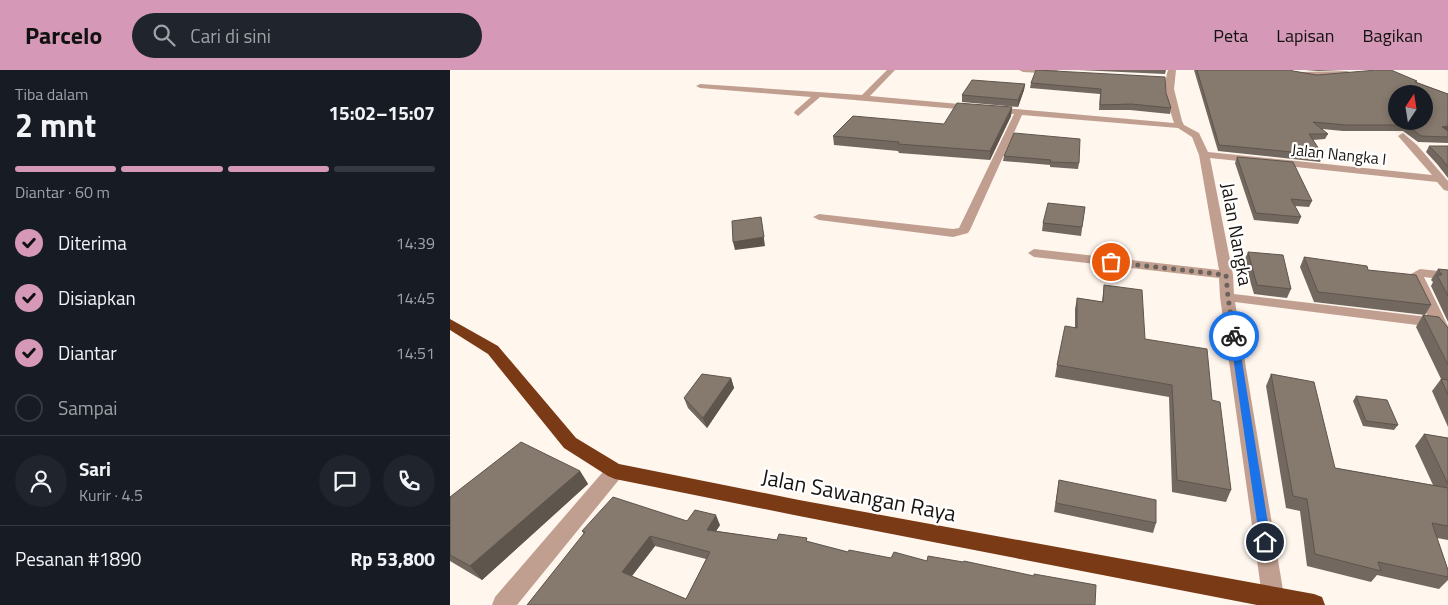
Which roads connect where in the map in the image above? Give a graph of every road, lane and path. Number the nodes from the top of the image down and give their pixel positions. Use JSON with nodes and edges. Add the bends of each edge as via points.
{"nodes":[{"id":1,"x":891,"y":70,"type":"edge"},
{"id":2,"x":1023,"y":70,"type":"edge"},
{"id":3,"x":1172,"y":70,"type":"edge"},
{"id":4,"x":1287,"y":70,"type":"edge"},
{"id":5,"x":1323,"y":70,"type":"edge"},
{"id":6,"x":1062,"y":72,"type":"edge"},
{"id":7,"x":1359,"y":72,"type":"edge"},
{"id":8,"x":1332,"y":74,"type":"junction"},
{"id":9,"x":1159,"y":78,"type":"edge"},
{"id":10,"x":1169,"y":79,"type":"junction"},
{"id":11,"x":700,"y":86,"type":"dead end"},
{"id":12,"x":818,"y":95,"type":"junction"},
{"id":13,"x":864,"y":98,"type":"junction"},
{"id":14,"x":1019,"y":112,"type":"junction"},
{"id":15,"x":798,"y":113,"type":"dead end"},
{"id":16,"x":1180,"y":126,"type":"junction"},
{"id":17,"x":1403,"y":136,"type":"edge"},
{"id":18,"x":1414,"y":147,"type":"junction"},
{"id":19,"x":1431,"y":148,"type":"edge"},
{"id":20,"x":1204,"y":155,"type":"junction"},
{"id":21,"x":1441,"y":179,"type":"junction"},
{"id":22,"x":1448,"y":188,"type":"edge"},
{"id":23,"x":819,"y":217,"type":"dead end"},
{"id":24,"x":1034,"y":253,"type":"dead end"},
{"id":25,"x":1226,"y":275,"type":"junction"},
{"id":26,"x":1448,"y":276,"type":"edge"},
{"id":27,"x":1228,"y":297,"type":"junction"},
{"id":28,"x":1438,"y":323,"type":"junction"},
{"id":29,"x":450,"y":324,"type":"edge"},
{"id":30,"x":1448,"y":337,"type":"edge"},
{"id":31,"x":616,"y":471,"type":"junction"},
{"id":32,"x":1273,"y":596,"type":"junction"},
{"id":33,"x":503,"y":605,"type":"edge"},
{"id":34,"x":1314,"y":605,"type":"edge"}],
"edges":[{"from":1,"to":13,"type":"street"},
{"from":2,"to":6,"type":"street"},
{"from":3,"to":10,"type":"street"},
{"from":4,"to":8,"type":"street","via":[[1300,74]]},
{"from":5,"to":8,"type":"street"},
{"from":7,"to":8,"type":"street"},
{"from":9,"to":10,"type":"street"},
{"from":10,"to":16,"type":"street","via":[[1174,112]]},
{"from":11,"to":12,"type":"street"},
{"from":12,"to":13,"type":"street"},
{"from":12,"to":15,"type":"street"},
{"from":13,"to":14,"type":"street"},
{"from":14,"to":16,"type":"street"},
{"from":14,"to":23,"type":"street","via":[[964,230],[953,233]]},
{"from":16,"to":20,"type":"street","name":"Jalan Nangka","via":[[1196,135]]},
{"from":17,"to":18,"type":"street"},
{"from":18,"to":19,"type":"street"},
{"from":18,"to":21,"type":"street"},
{"from":20,"to":21,"type":"street","name":"Jalan Nangka I"},
{"from":20,"to":25,"type":"street","name":"Jalan Nangka"},
{"from":21,"to":22,"type":"street"},
{"from":24,"to":25,"type":"street"},
{"from":25,"to":27,"type":"street","name":"Jalan Nangka"},
{"from":26,"to":28,"type":"street","via":[[1416,275]]},
{"from":27,"to":28,"type":"street"},
{"from":27,"to":32,"type":"street","name":"Jalan Nangka"},
{"from":28,"to":30,"type":"street"},
{"from":29,"to":31,"type":"highway","name":"Jalan Sawangan Raya","via":[[493,350],[570,443]]},
{"from":31,"to":32,"type":"highway","name":"Jalan Sawangan Raya"},
{"from":31,"to":33,"type":"street"},
{"from":32,"to":34,"type":"highway","name":"Jalan Sawangan Raya"}]}
